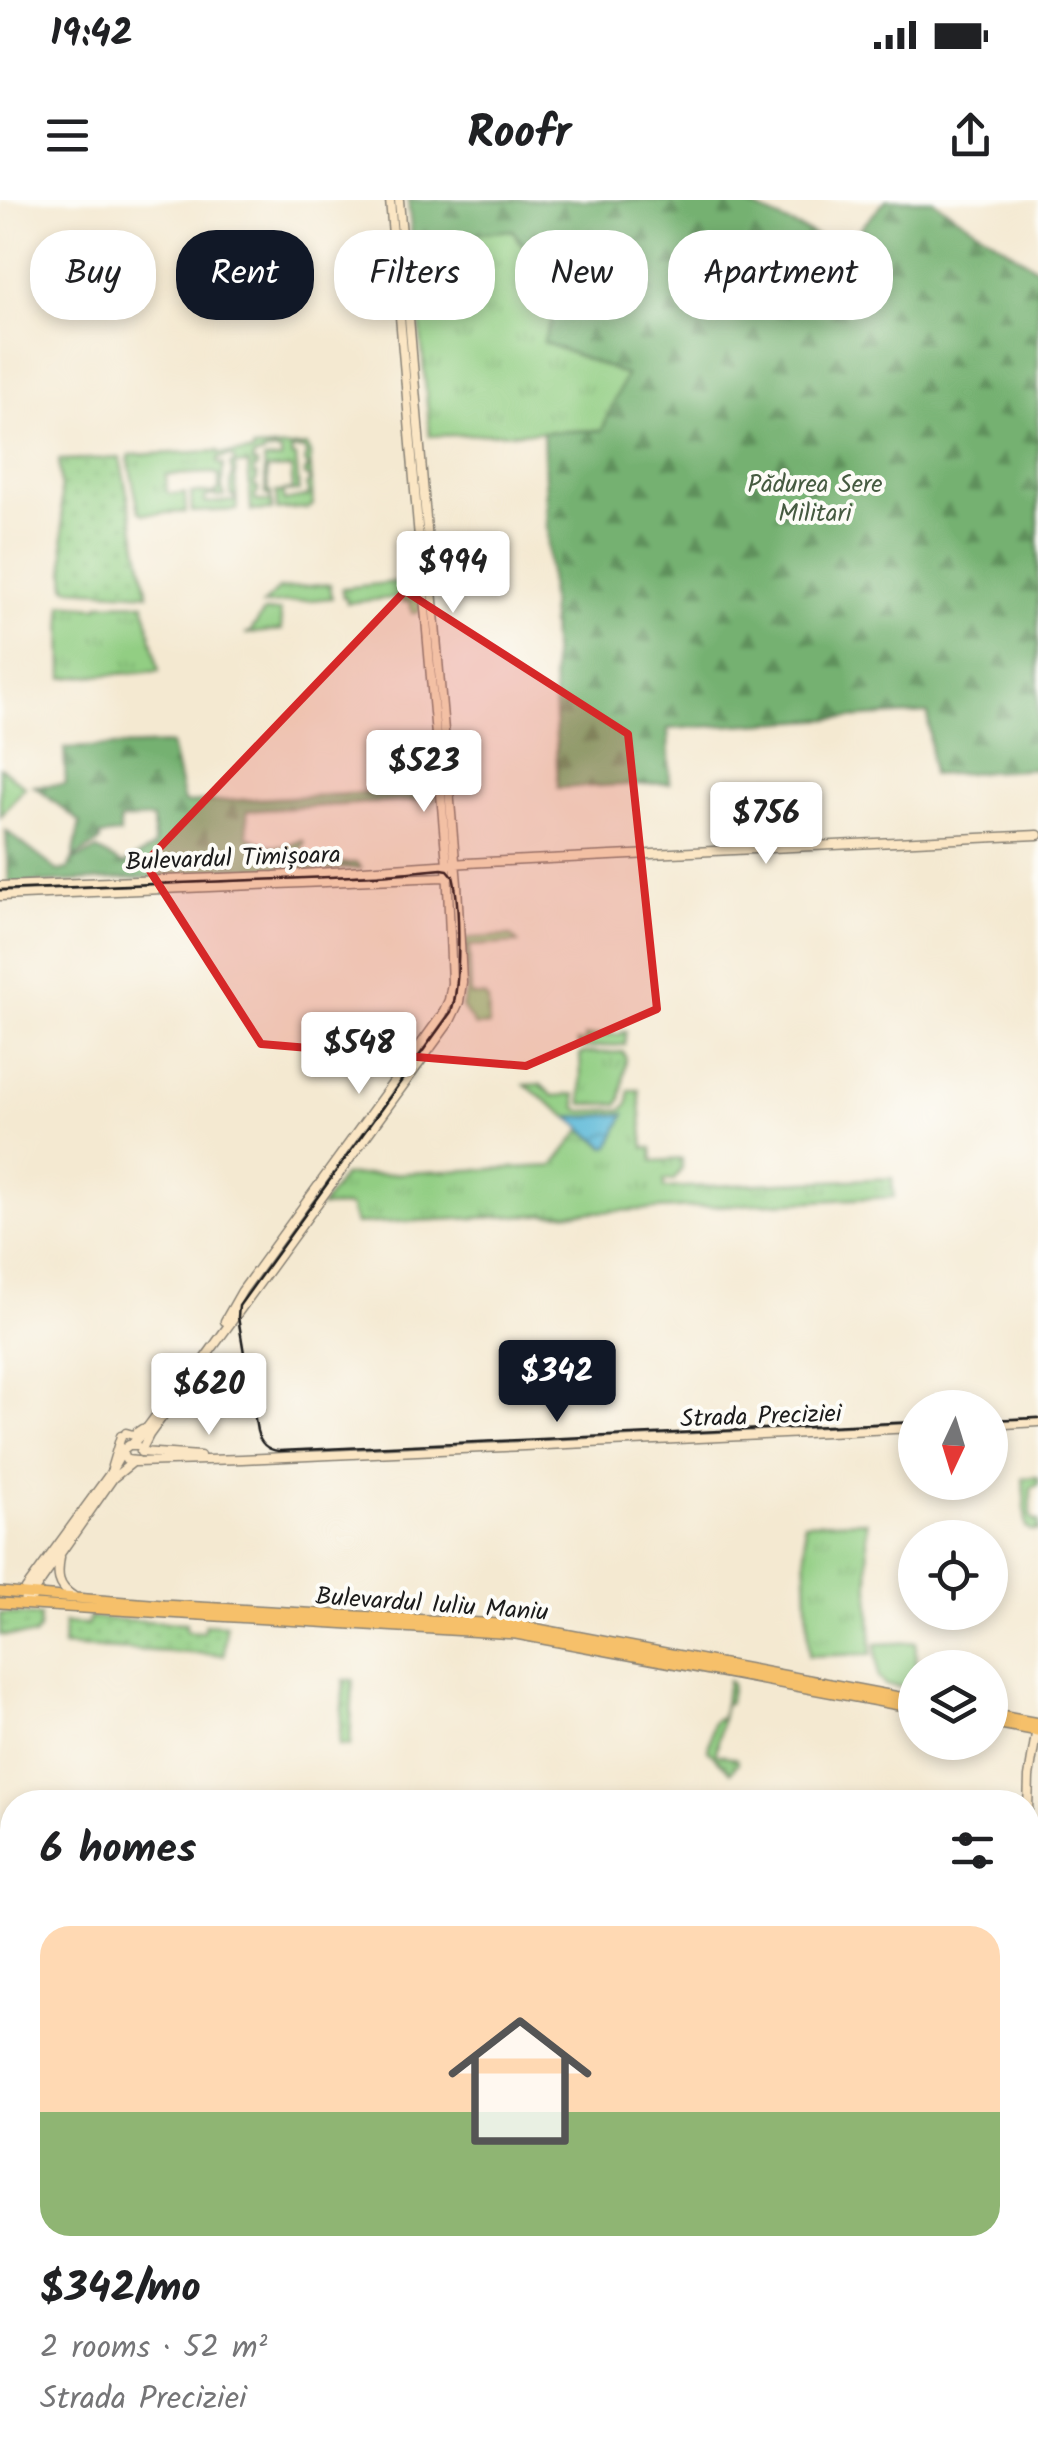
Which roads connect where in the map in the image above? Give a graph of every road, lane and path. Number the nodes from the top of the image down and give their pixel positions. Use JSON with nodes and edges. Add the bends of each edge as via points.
{"nodes":[{"id":1,"x":390,"y":200,"type":"edge"},
{"id":2,"x":399,"y":200,"type":"edge"},
{"id":3,"x":428,"y":588,"type":"junction"},
{"id":4,"x":1038,"y":835,"type":"edge"},
{"id":5,"x":450,"y":872,"type":"junction"},
{"id":6,"x":0,"y":886,"type":"edge"},
{"id":7,"x":108,"y":887,"type":"junction"},
{"id":8,"x":0,"y":896,"type":"edge"},
{"id":9,"x":376,"y":1114,"type":"junction"},
{"id":10,"x":153,"y":1420,"type":"junction"},
{"id":11,"x":1038,"y":1422,"type":"edge"},
{"id":12,"x":1008,"y":1423,"type":"edge"},
{"id":13,"x":898,"y":1429,"type":"edge"},
{"id":14,"x":147,"y":1438,"type":"junction"},
{"id":15,"x":132,"y":1444,"type":"junction"},
{"id":16,"x":123,"y":1452,"type":"junction"},
{"id":17,"x":141,"y":1452,"type":"junction"},
{"id":18,"x":165,"y":1454,"type":"junction"},
{"id":19,"x":220,"y":1458,"type":"junction"},
{"id":20,"x":134,"y":1462,"type":"junction"},
{"id":21,"x":109,"y":1475,"type":"junction"},
{"id":22,"x":61,"y":1552,"type":"junction"},
{"id":23,"x":0,"y":1592,"type":"edge"},
{"id":24,"x":78,"y":1599,"type":"junction"},
{"id":25,"x":28,"y":1600,"type":"junction"},
{"id":26,"x":0,"y":1603,"type":"edge"},
{"id":27,"x":581,"y":1640,"type":"junction"},
{"id":28,"x":786,"y":1680,"type":"junction"},
{"id":29,"x":898,"y":1697,"type":"edge"},
{"id":30,"x":898,"y":1704,"type":"edge"},
{"id":31,"x":1008,"y":1719,"type":"edge"},
{"id":32,"x":1008,"y":1724,"type":"edge"},
{"id":33,"x":1038,"y":1727,"type":"edge"},
{"id":34,"x":1038,"y":1756,"type":"edge"},
{"id":35,"x":1029,"y":1777,"type":"junction"},
{"id":36,"x":1029,"y":1790,"type":"edge"}],
"edges":[{"from":1,"to":3,"type":"main road"},
{"from":2,"to":3,"type":"main road"},
{"from":3,"to":5,"type":"main road"},
{"from":4,"to":5,"type":"main road","name":"Bulevardul Timișoara","via":[[468,863]]},
{"from":5,"to":7,"type":"main road","name":"Bulevardul Timișoara"},
{"from":5,"to":9,"type":"main road","via":[[457,979],[442,1014]]},
{"from":6,"to":7,"type":"main road","name":"Bulevardul Timișoara"},
{"from":7,"to":8,"type":"main road","name":"Bulevardul Timișoara"},
{"from":9,"to":10,"type":"main road"},
{"from":9,"to":14,"type":"main road"},
{"from":10,"to":15,"type":"main road"},
{"from":10,"to":21,"type":"main road","via":[[123,1435]]},
{"from":11,"to":12,"type":"main road"},
{"from":13,"to":19,"type":"main road","name":"Strada Preciziei"},
{"from":14,"to":17,"type":"main road"},
{"from":14,"to":18,"type":"main road"},
{"from":15,"to":16,"type":"main road"},
{"from":15,"to":17,"type":"main road"},
{"from":16,"to":20,"type":"main road"},
{"from":16,"to":21,"type":"main road"},
{"from":17,"to":18,"type":"main road","name":"Strada Preciziei"},
{"from":17,"to":20,"type":"main road"},
{"from":18,"to":19,"type":"main road","name":"Strada Preciziei"},
{"from":19,"to":20,"type":"main road","name":"Strada Preciziei"},
{"from":20,"to":22,"type":"main road","via":[[113,1478]]},
{"from":21,"to":25,"type":"main road"},
{"from":22,"to":24,"type":"main road","via":[[60,1584]]},
{"from":22,"to":25,"type":"main road"},
{"from":23,"to":25,"type":"main road","name":"Bulevardul Iuliu Maniu"},
{"from":24,"to":25,"type":"main road","name":"Bulevardul Iuliu Maniu"},
{"from":24,"to":27,"type":"main road","name":"Bulevardul Iuliu Maniu","via":[[524,1626]]},
{"from":25,"to":26,"type":"main road","name":"Bulevardul Iuliu Maniu"},
{"from":25,"to":27,"type":"main road","name":"Bulevardul Iuliu Maniu"},
{"from":27,"to":28,"type":"main road","name":"Bulevardul Iuliu Maniu"},
{"from":28,"to":29,"type":"main road","name":"Bulevardul Iuliu Maniu"},
{"from":28,"to":30,"type":"main road","name":"Bulevardul Iuliu Maniu"},
{"from":31,"to":33,"type":"main road"},
{"from":32,"to":33,"type":"main road"},
{"from":33,"to":35,"type":"main road"},
{"from":34,"to":35,"type":"main road"},
{"from":35,"to":36,"type":"main road"}]}
